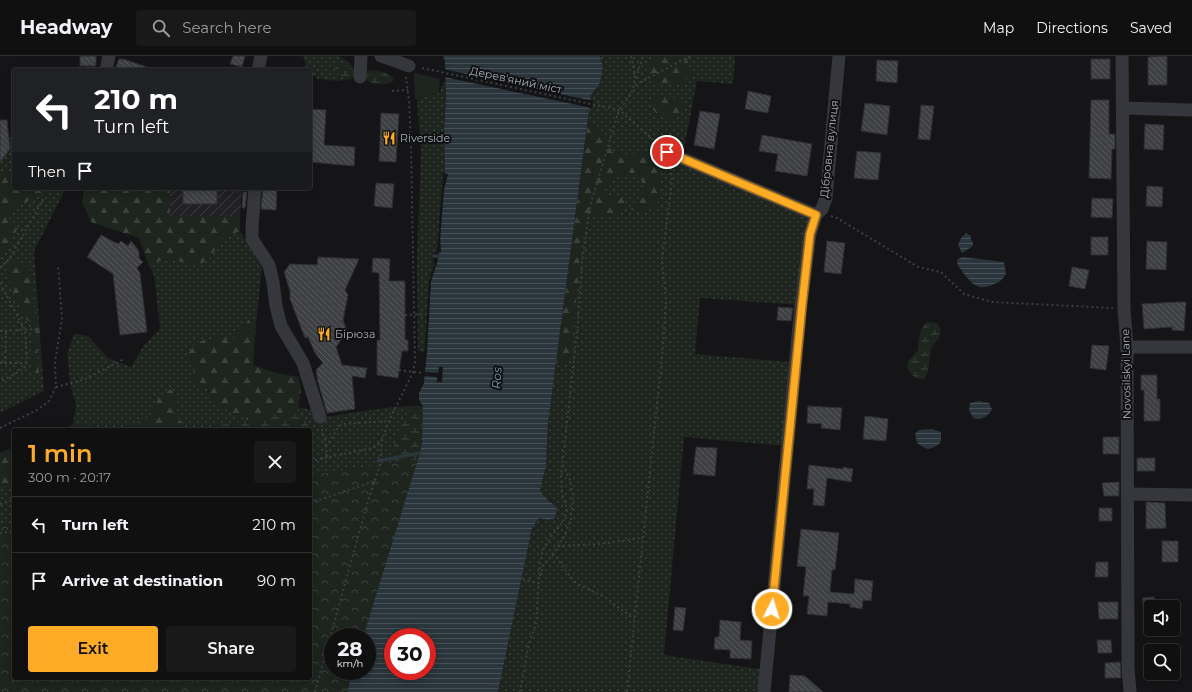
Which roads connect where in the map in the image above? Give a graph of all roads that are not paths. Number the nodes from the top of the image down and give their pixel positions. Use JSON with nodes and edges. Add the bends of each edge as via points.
{"nodes":[{"id":1,"x":109,"y":56,"type":"edge"},
{"id":2,"x":262,"y":56,"type":"edge"},
{"id":3,"x":361,"y":56,"type":"edge"},
{"id":4,"x":381,"y":56,"type":"edge"},
{"id":5,"x":839,"y":56,"type":"edge"},
{"id":6,"x":1122,"y":56,"type":"edge"},
{"id":7,"x":406,"y":65,"type":"road end"},
{"id":8,"x":106,"y":68,"type":"edge"},
{"id":9,"x":259,"y":68,"type":"edge"},
{"id":10,"x":360,"y":77,"type":"dead end"},
{"id":11,"x":1123,"y":108,"type":"junction"},
{"id":12,"x":1192,"y":110,"type":"edge"},
{"id":13,"x":667,"y":152,"type":"road end"},
{"id":14,"x":255,"y":190,"type":"edge"},
{"id":15,"x":816,"y":215,"type":"junction"},
{"id":16,"x":1127,"y":347,"type":"junction"},
{"id":17,"x":1192,"y":347,"type":"edge"},
{"id":18,"x":320,"y":417,"type":"road end"},
{"id":19,"x":1128,"y":494,"type":"junction"},
{"id":20,"x":1192,"y":495,"type":"edge"},
{"id":21,"x":764,"y":692,"type":"edge"},
{"id":22,"x":1130,"y":692,"type":"edge"}],
"edges":[{"from":1,"to":8,"type":"street"},
{"from":2,"to":9,"type":"street"},
{"from":3,"to":10,"type":"street"},
{"from":4,"to":7,"type":"street"},
{"from":5,"to":15,"type":"street","name":"Дібровна вулиця","via":[[826,198],[822,209]]},
{"from":6,"to":11,"type":"street","name":"Novosilskyi Lane"},
{"from":11,"to":12,"type":"street"},
{"from":11,"to":16,"type":"street","name":"Novosilskyi Lane","via":[[1124,309]]},
{"from":13,"to":15,"type":"street"},
{"from":14,"to":18,"type":"street","via":[[252,239],[269,264],[281,326],[303,363]]},
{"from":15,"to":21,"type":"street","name":"Дібровна вулиця","via":[[810,234],[802,305]]},
{"from":16,"to":17,"type":"street"},
{"from":16,"to":19,"type":"street","name":"Novosilskyi Lane"},
{"from":19,"to":20,"type":"street"},
{"from":19,"to":22,"type":"street","name":"Novosilskyi Lane"}]}
